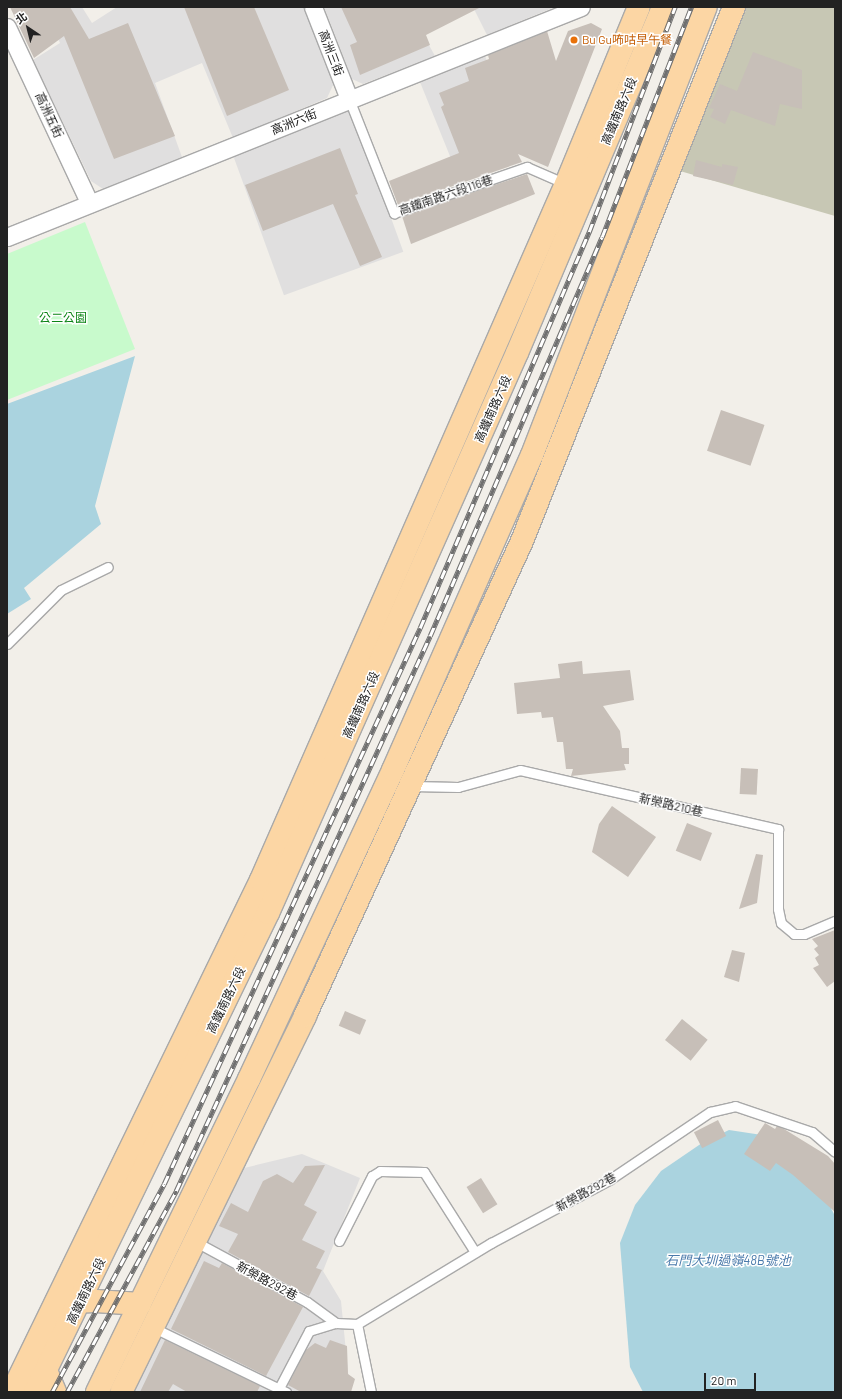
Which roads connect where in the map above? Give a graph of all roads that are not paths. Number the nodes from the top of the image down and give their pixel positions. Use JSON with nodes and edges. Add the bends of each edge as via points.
{"nodes":[{"id":1,"x":313,"y":7,"type":"edge"},
{"id":2,"x":579,"y":7,"type":"edge"},
{"id":3,"x":639,"y":7,"type":"edge"},
{"id":4,"x":663,"y":7,"type":"edge"},
{"id":5,"x":706,"y":7,"type":"edge"},
{"id":6,"x":734,"y":7,"type":"edge"},
{"id":7,"x":7,"y":27,"type":"edge"},
{"id":8,"x":350,"y":99,"type":"junction"},
{"id":9,"x":566,"y":184,"type":"junction"},
{"id":10,"x":90,"y":204,"type":"junction"},
{"id":11,"x":7,"y":237,"type":"edge"},
{"id":12,"x":456,"y":437,"type":"junction"},
{"id":13,"x":532,"y":455,"type":"junction"},
{"id":14,"x":522,"y":540,"type":"junction"},
{"id":15,"x":435,"y":542,"type":"junction"},
{"id":16,"x":108,"y":567,"type":"dead end"},
{"id":17,"x":7,"y":644,"type":"edge"},
{"id":18,"x":412,"y":786,"type":"junction"},
{"id":19,"x":835,"y":921,"type":"edge"},
{"id":20,"x":835,"y":1152,"type":"edge"},
{"id":21,"x":339,"y":1241,"type":"dead end"},
{"id":22,"x":196,"y":1242,"type":"junction"},
{"id":23,"x":475,"y":1252,"type":"junction"},
{"id":24,"x":58,"y":1301,"type":"junction"},
{"id":25,"x":80,"y":1303,"type":"junction"},
{"id":26,"x":140,"y":1304,"type":"junction"},
{"id":27,"x":336,"y":1323,"type":"junction"},
{"id":28,"x":357,"y":1324,"type":"junction"},
{"id":29,"x":154,"y":1328,"type":"junction"},
{"id":30,"x":36,"y":1345,"type":"junction"},
{"id":31,"x":46,"y":1371,"type":"junction"},
{"id":32,"x":281,"y":1391,"type":"edge"},
{"id":33,"x":12,"y":1392,"type":"edge"},
{"id":34,"x":35,"y":1392,"type":"edge"},
{"id":35,"x":55,"y":1392,"type":"edge"},
{"id":36,"x":97,"y":1392,"type":"edge"},
{"id":37,"x":121,"y":1392,"type":"edge"},
{"id":38,"x":370,"y":1392,"type":"edge"}],
"edges":[{"from":1,"to":8,"type":"street","name":"高洲三街"},
{"from":2,"to":8,"type":"street","name":"高洲六街"},
{"from":3,"to":9,"type":"main road","name":"高鐵南路六段"},
{"from":4,"to":15,"type":"main road","name":"高鐵南路六段"},
{"from":5,"to":13,"type":"main road"},
{"from":6,"to":14,"type":"main road"},
{"from":7,"to":10,"type":"street","name":"高洲五街"},
{"from":8,"to":9,"type":"lane","name":"高鐵南路六段116巷","via":[[394,214],[527,168]]},
{"from":8,"to":10,"type":"street","name":"高洲六街"},
{"from":9,"to":12,"type":"main road","name":"高鐵南路六段"},
{"from":10,"to":11,"type":"street","name":"高洲六街"},
{"from":12,"to":15,"type":"main road"},
{"from":12,"to":24,"type":"main road","name":"高鐵南路六段","via":[[261,880]]},
{"from":13,"to":14,"type":"main road"},
{"from":13,"to":26,"type":"main road","via":[[393,770],[243,1093]]},
{"from":14,"to":18,"type":"main road"},
{"from":15,"to":25,"type":"main road","name":"高鐵南路六段","via":[[268,913]]},
{"from":16,"to":17,"type":"lane","via":[[61,590]]},
{"from":18,"to":19,"type":"lane","name":"新榮路210巷","via":[[458,787],[520,770],[778,828],[778,909],[781,923],[794,934],[804,934]]},
{"from":18,"to":22,"type":"main road"},
{"from":20,"to":23,"type":"lane","name":"新榮路292巷","via":[[812,1132],[735,1106],[710,1112],[609,1180]]},
{"from":21,"to":23,"type":"lane","via":[[372,1176],[380,1171],[424,1172]]},
{"from":22,"to":27,"type":"lane","name":"新榮路292巷","via":[[308,1302]]},
{"from":22,"to":29,"type":"main road"},
{"from":23,"to":28,"type":"lane","name":"新榮路292巷"},
{"from":24,"to":25,"type":"main road"},
{"from":24,"to":30,"type":"main road","name":"高鐵南路六段"},
{"from":25,"to":26,"type":"main road","via":[[96,1301]]},
{"from":25,"to":31,"type":"main road","name":"高鐵南路六段"},
{"from":26,"to":36,"type":"main road"},
{"from":27,"to":28,"type":"lane"},
{"from":27,"to":32,"type":"lane","via":[[309,1331]]},
{"from":28,"to":38,"type":"lane"},
{"from":29,"to":32,"type":"lane"},
{"from":29,"to":37,"type":"main road"},
{"from":30,"to":31,"type":"main road"},
{"from":30,"to":33,"type":"main road","name":"高鐵南路六段"},
{"from":31,"to":34,"type":"main road","name":"高鐵南路六段"},
{"from":31,"to":35,"type":"main road"}]}
